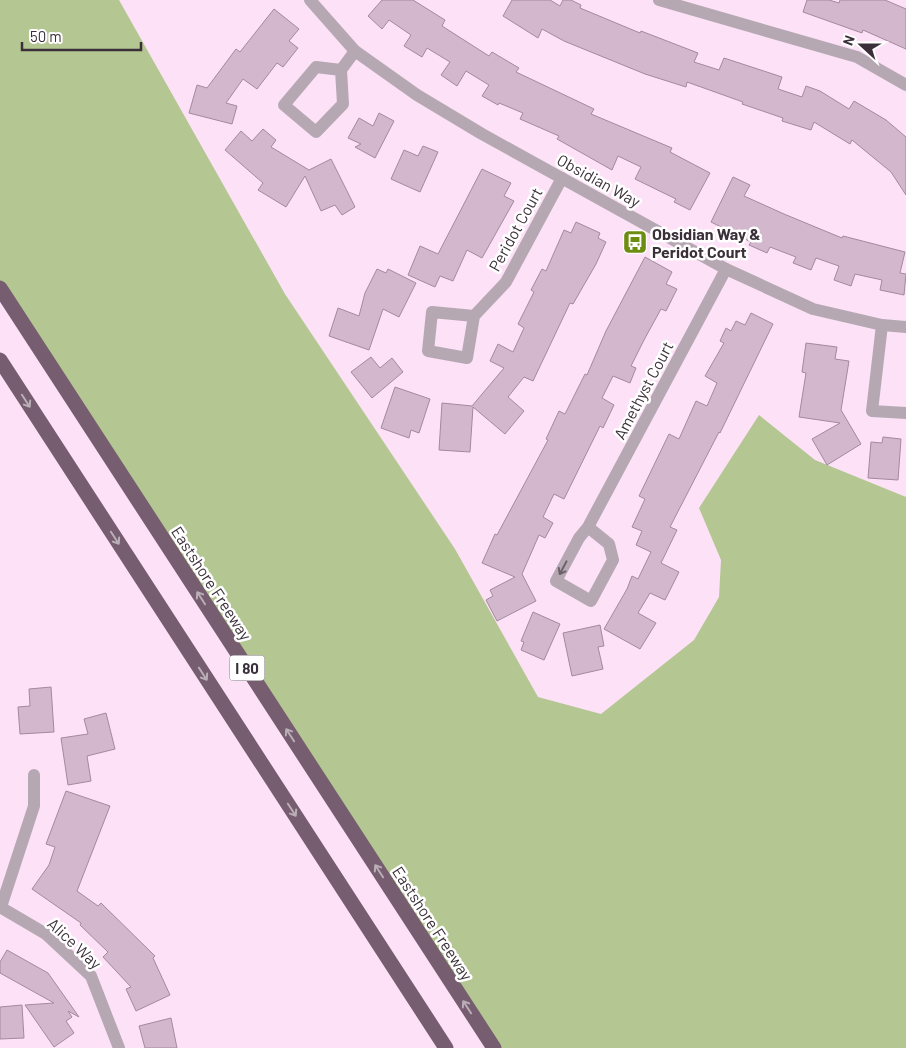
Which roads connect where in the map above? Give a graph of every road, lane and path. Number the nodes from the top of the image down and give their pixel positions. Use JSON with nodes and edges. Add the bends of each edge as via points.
{"nodes":[{"id":1,"x":310,"y":0,"type":"edge"},
{"id":2,"x":660,"y":0,"type":"edge"},
{"id":3,"x":355,"y":51,"type":"junction"},
{"id":4,"x":341,"y":70,"type":"junction"},
{"id":5,"x":906,"y":85,"type":"edge"},
{"id":6,"x":562,"y":178,"type":"junction"},
{"id":7,"x":726,"y":269,"type":"junction"},
{"id":8,"x":0,"y":288,"type":"edge"},
{"id":9,"x":474,"y":316,"type":"junction"},
{"id":10,"x":882,"y":325,"type":"junction"},
{"id":11,"x":906,"y":327,"type":"edge"},
{"id":12,"x":0,"y":360,"type":"edge"},
{"id":13,"x":906,"y":413,"type":"edge"},
{"id":14,"x":588,"y":527,"type":"junction"},
{"id":15,"x":34,"y":775,"type":"dead end"},
{"id":16,"x":1,"y":907,"type":"edge"},
{"id":17,"x":116,"y":1047,"type":"edge"},
{"id":18,"x":446,"y":1048,"type":"edge"},
{"id":19,"x":494,"y":1048,"type":"edge"}],
"edges":[{"from":1,"to":3,"type":"street","name":"Obsidian Way"},
{"from":2,"to":5,"type":"street","via":[[857,57]]},
{"from":3,"to":4,"type":"street"},
{"from":3,"to":6,"type":"street","name":"Obsidian Way","via":[[417,95]]},
{"from":4,"to":4,"type":"street","via":[[316,67],[284,105],[316,132],[343,104]]},
{"from":6,"to":7,"type":"street","name":"Obsidian Way"},
{"from":6,"to":9,"type":"street","name":"Peridot Court","via":[[506,282]]},
{"from":7,"to":10,"type":"street","name":"Obsidian Way","via":[[813,309]]},
{"from":7,"to":14,"type":"street","name":"Amethyst Court"},
{"from":19,"to":8,"type":"highway","name":"Eastshore Freeway","number":"I 80","one_way":true},
{"from":9,"to":9,"type":"street","via":[[432,312],[428,351],[468,358]]},
{"from":10,"to":11,"type":"street","name":"Obsidian Way"},
{"from":10,"to":13,"type":"street","via":[[872,412]]},
{"from":12,"to":18,"type":"highway","number":"I 80","one_way":true},
{"from":14,"to":14,"type":"street","name":"Amethyst Court","one_way":true,"via":[[556,581],[591,601],[613,560],[609,544]]},
{"from":15,"to":16,"type":"street","via":[[34,806]]},
{"from":16,"to":17,"type":"street","name":"Alice Way","via":[[46,934],[91,976]]}]}
